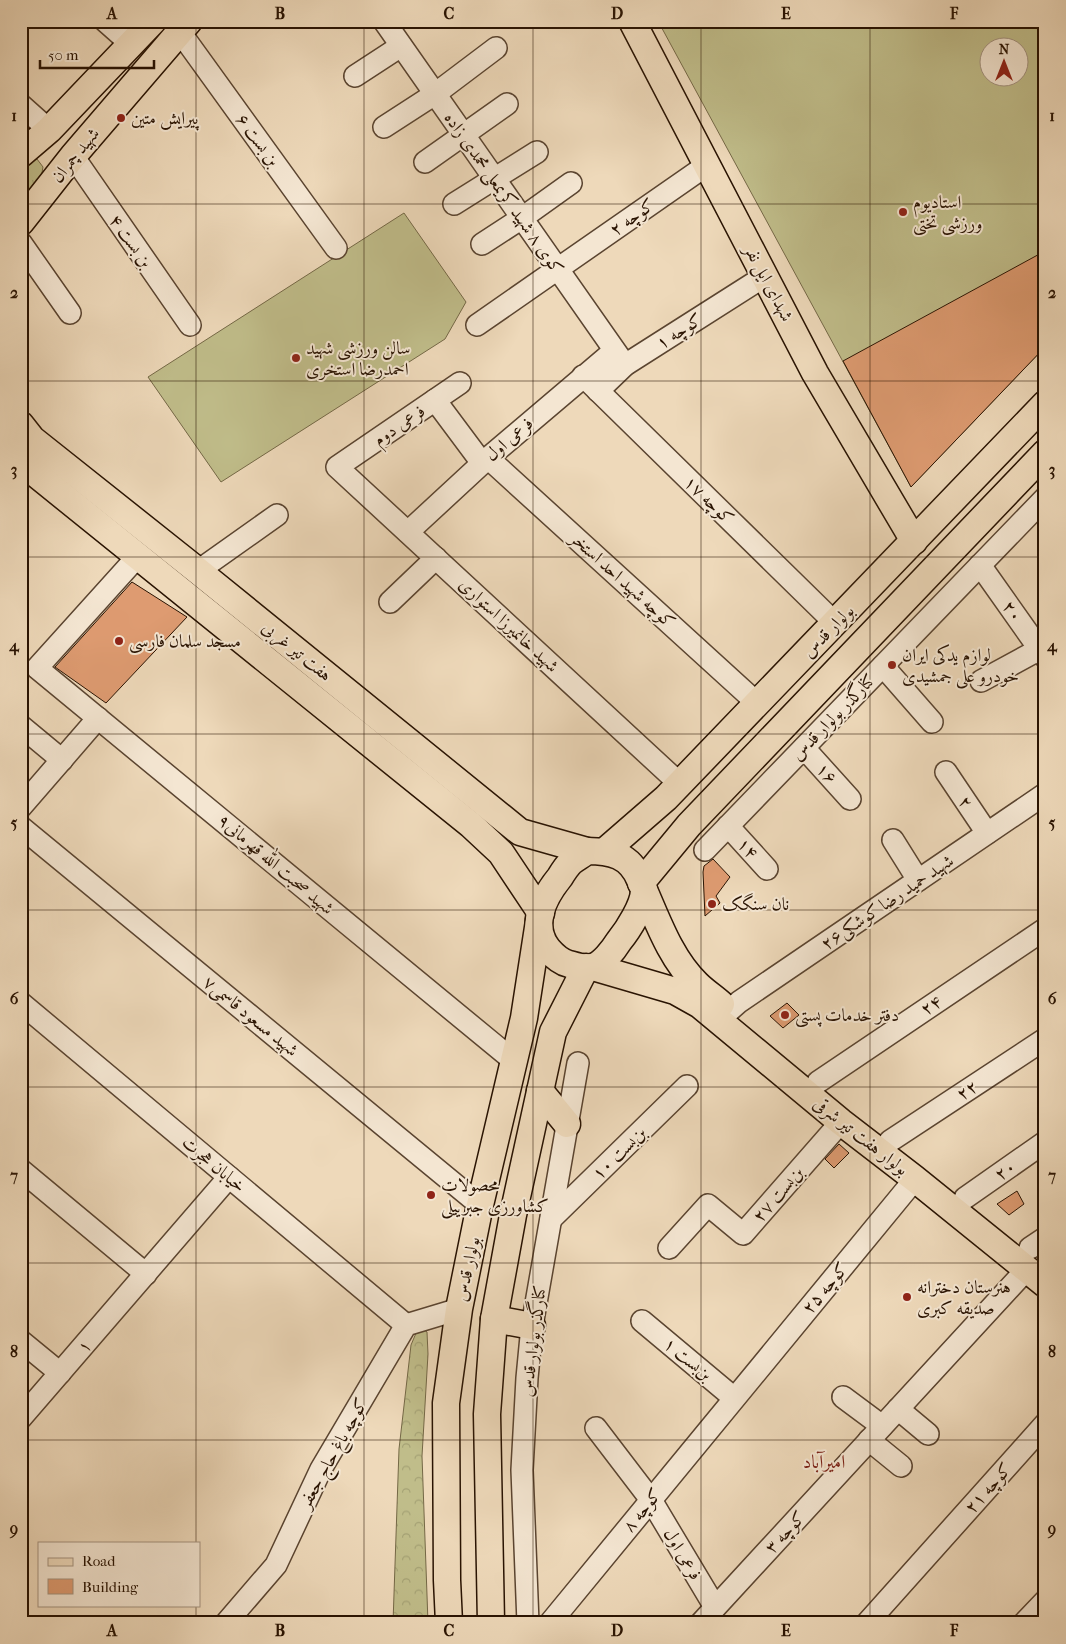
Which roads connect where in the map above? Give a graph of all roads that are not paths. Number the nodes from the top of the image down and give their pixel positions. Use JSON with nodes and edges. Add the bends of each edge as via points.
{"nodes":[{"id":1,"x":105,"y":21,"type":"edge"},
{"id":2,"x":153,"y":21,"type":"edge"},
{"id":3,"x":632,"y":21,"type":"edge"},
{"id":4,"x":388,"y":23,"type":"edge"},
{"id":5,"x":185,"y":27,"type":"edge"},
{"id":6,"x":131,"y":44,"type":"junction"},
{"id":7,"x":401,"y":46,"type":"junction"},
{"id":8,"x":496,"y":48,"type":"dead end"},
{"id":9,"x":355,"y":76,"type":"dead end"},
{"id":10,"x":435,"y":94,"type":"junction"},
{"id":11,"x":507,"y":104,"type":"dead end"},
{"id":12,"x":21,"y":105,"type":"edge"},
{"id":13,"x":384,"y":127,"type":"dead end"},
{"id":14,"x":49,"y":130,"type":"junction"},
{"id":15,"x":463,"y":135,"type":"junction"},
{"id":16,"x":537,"y":152,"type":"dead end"},
{"id":17,"x":21,"y":154,"type":"edge"},
{"id":18,"x":73,"y":156,"type":"junction"},
{"id":19,"x":425,"y":162,"type":"dead end"},
{"id":20,"x":707,"y":165,"type":"junction"},
{"id":21,"x":494,"y":178,"type":"junction"},
{"id":22,"x":571,"y":183,"type":"dead end"},
{"id":23,"x":454,"y":204,"type":"dead end"},
{"id":24,"x":522,"y":218,"type":"junction"},
{"id":25,"x":21,"y":222,"type":"edge"},
{"id":26,"x":21,"y":243,"type":"edge"},
{"id":27,"x":482,"y":244,"type":"dead end"},
{"id":28,"x":336,"y":248,"type":"dead end"},
{"id":29,"x":557,"y":269,"type":"junction"},
{"id":30,"x":765,"y":276,"type":"junction"},
{"id":31,"x":70,"y":313,"type":"dead end"},
{"id":32,"x":190,"y":326,"type":"dead end"},
{"id":33,"x":477,"y":326,"type":"dead end"},
{"id":34,"x":620,"y":358,"type":"junction"},
{"id":35,"x":583,"y":376,"type":"junction"},
{"id":36,"x":460,"y":383,"type":"dead end"},
{"id":37,"x":598,"y":391,"type":"junction"},
{"id":38,"x":434,"y":400,"type":"junction"},
{"id":39,"x":1045,"y":404,"type":"edge"},
{"id":40,"x":21,"y":424,"type":"edge"},
{"id":41,"x":1045,"y":454,"type":"edge"},
{"id":42,"x":485,"y":460,"type":"junction"},
{"id":43,"x":21,"y":462,"type":"edge"},
{"id":44,"x":337,"y":467,"type":"joint"},
{"id":45,"x":1043,"y":505,"type":"edge"},
{"id":46,"x":277,"y":514,"type":"dead end"},
{"id":47,"x":408,"y":532,"type":"junction"},
{"id":48,"x":914,"y":541,"type":"junction"},
{"id":49,"x":138,"y":556,"type":"junction"},
{"id":50,"x":436,"y":558,"type":"junction"},
{"id":51,"x":980,"y":565,"type":"junction"},
{"id":52,"x":198,"y":571,"type":"junction"},
{"id":53,"x":390,"y":602,"type":"dead end"},
{"id":54,"x":835,"y":623,"type":"junction"},
{"id":55,"x":1042,"y":653,"type":"edge"},
{"id":56,"x":883,"y":666,"type":"junction"},
{"id":57,"x":981,"y":681,"type":"dead end"},
{"id":58,"x":758,"y":703,"type":"junction"},
{"id":59,"x":98,"y":718,"type":"junction"},
{"id":60,"x":932,"y":722,"type":"dead end"},
{"id":61,"x":21,"y":726,"type":"edge"},
{"id":62,"x":804,"y":748,"type":"junction"},
{"id":63,"x":62,"y":760,"type":"junction"},
{"id":64,"x":946,"y":772,"type":"dead end"},
{"id":65,"x":772,"y":781,"type":"junction"},
{"id":66,"x":731,"y":782,"type":"junction"},
{"id":67,"x":673,"y":791,"type":"junction"},
{"id":68,"x":850,"y":799,"type":"dead end"},
{"id":69,"x":1042,"y":802,"type":"edge"},
{"id":70,"x":21,"y":807,"type":"edge"},
{"id":71,"x":690,"y":825,"type":"junction"},
{"id":72,"x":728,"y":826,"type":"junction"},
{"id":73,"x":21,"y":827,"type":"edge"},
{"id":74,"x":987,"y":833,"type":"junction"},
{"id":75,"x":893,"y":840,"type":"dead end"},
{"id":76,"x":705,"y":850,"type":"dead end"},
{"id":77,"x":596,"y":851,"type":"junction"},
{"id":78,"x":767,"y":869,"type":"dead end"},
{"id":79,"x":918,"y":880,"type":"junction"},
{"id":80,"x":643,"y":887,"type":"junction"},
{"id":81,"x":540,"y":917,"type":"junction"},
{"id":82,"x":1045,"y":929,"type":"edge"},
{"id":83,"x":590,"y":967,"type":"junction"},
{"id":84,"x":686,"y":987,"type":"junction"},
{"id":85,"x":21,"y":1004,"type":"edge"},
{"id":86,"x":730,"y":1010,"type":"junction"},
{"id":87,"x":524,"y":1018,"type":"junction"},
{"id":88,"x":553,"y":1032,"type":"junction"},
{"id":89,"x":1045,"y":1039,"type":"edge"},
{"id":90,"x":514,"y":1061,"type":"junction"},
{"id":91,"x":578,"y":1062,"type":"dead end"},
{"id":92,"x":818,"y":1082,"type":"junction"},
{"id":93,"x":687,"y":1086,"type":"dead end"},
{"id":94,"x":540,"y":1091,"type":"junction"},
{"id":95,"x":841,"y":1122,"type":"junction"},
{"id":96,"x":567,"y":1124,"type":"junction"},
{"id":97,"x":890,"y":1141,"type":"junction"},
{"id":98,"x":1045,"y":1142,"type":"edge"},
{"id":99,"x":21,"y":1170,"type":"edge"},
{"id":100,"x":229,"y":1177,"type":"junction"},
{"id":101,"x":916,"y":1179,"type":"junction"},
{"id":102,"x":965,"y":1198,"type":"junction"},
{"id":103,"x":480,"y":1205,"type":"junction"},
{"id":104,"x":551,"y":1219,"type":"junction"},
{"id":105,"x":994,"y":1231,"type":"junction"},
{"id":106,"x":669,"y":1248,"type":"dead end"},
{"id":107,"x":1038,"y":1260,"type":"edge"},
{"id":108,"x":146,"y":1274,"type":"junction"},
{"id":109,"x":459,"y":1309,"type":"junction"},
{"id":110,"x":494,"y":1319,"type":"junction"},
{"id":111,"x":642,"y":1321,"type":"dead end"},
{"id":112,"x":406,"y":1325,"type":"junction"},
{"id":113,"x":532,"y":1326,"type":"junction"},
{"id":114,"x":21,"y":1341,"type":"edge"},
{"id":115,"x":60,"y":1373,"type":"junction"},
{"id":116,"x":843,"y":1397,"type":"dead end"},
{"id":117,"x":734,"y":1398,"type":"junction"},
{"id":118,"x":898,"y":1409,"type":"junction"},
{"id":119,"x":21,"y":1418,"type":"edge"},
{"id":120,"x":1045,"y":1424,"type":"edge"},
{"id":121,"x":596,"y":1428,"type":"dead end"},
{"id":122,"x":876,"y":1433,"type":"junction"},
{"id":123,"x":928,"y":1434,"type":"dead end"},
{"id":124,"x":901,"y":1466,"type":"dead end"},
{"id":125,"x":651,"y":1500,"type":"junction"},
{"id":126,"x":1045,"y":1601,"type":"edge"},
{"id":127,"x":708,"y":1615,"type":"edge"},
{"id":128,"x":226,"y":1623,"type":"edge"},
{"id":129,"x":448,"y":1623,"type":"edge"},
{"id":130,"x":491,"y":1623,"type":"edge"},
{"id":131,"x":528,"y":1623,"type":"edge"},
{"id":132,"x":550,"y":1623,"type":"edge"},
{"id":133,"x":867,"y":1623,"type":"edge"},
{"id":134,"x":1024,"y":1623,"type":"edge"}],
"edges":[{"from":1,"to":6,"type":"street"},
{"from":2,"to":6,"type":"main road","name":"شهید چمران"},
{"from":3,"to":20,"type":"main road","name":"شهدای ایل نفر"},
{"from":4,"to":7,"type":"street","name":"کوی ۸ شهید کریمعلی محمدی زاده"},
{"from":5,"to":18,"type":"main road","name":"شهید چمران"},
{"from":5,"to":28,"type":"street","name":"بن بست ۶"},
{"from":6,"to":14,"type":"main road","name":"شهید چمران"},
{"from":7,"to":9,"type":"street"},
{"from":7,"to":10,"type":"street","name":"کوی ۸ شهید کریمعلی محمدی زاده"},
{"from":8,"to":10,"type":"street"},
{"from":10,"to":13,"type":"street"},
{"from":10,"to":15,"type":"street","name":"کوی ۸ شهید کریمعلی محمدی زاده"},
{"from":11,"to":15,"type":"street"},
{"from":12,"to":14,"type":"street"},
{"from":14,"to":17,"type":"main road"},
{"from":14,"to":18,"type":"main road"},
{"from":15,"to":19,"type":"street"},
{"from":15,"to":21,"type":"street","name":"کوی ۸ شهید کریمعلی محمدی زاده"},
{"from":16,"to":21,"type":"street"},
{"from":18,"to":25,"type":"main road","name":"شهید چمران"},
{"from":18,"to":32,"type":"street","name":"بن بست ۴"},
{"from":20,"to":29,"type":"street","name":"کوچه ۲"},
{"from":20,"to":30,"type":"main road","name":"شهدای ایل نفر"},
{"from":21,"to":23,"type":"street"},
{"from":21,"to":24,"type":"street","name":"کوی ۸ شهید کریمعلی محمدی زاده"},
{"from":22,"to":24,"type":"street"},
{"from":24,"to":27,"type":"street"},
{"from":24,"to":29,"type":"street","name":"کوی ۸ شهید کریمعلی محمدی زاده"},
{"from":26,"to":31,"type":"street"},
{"from":29,"to":33,"type":"street","name":"کوچه ۲"},
{"from":29,"to":34,"type":"street","name":"کوی ۸ شهید کریمعلی محمدی زاده"},
{"from":30,"to":34,"type":"street","name":"کوچه ۱"},
{"from":30,"to":48,"type":"main road","name":"شهدای ایل نفر","via":[[815,373]]},
{"from":34,"to":35,"type":"street","name":"فرعی اول"},
{"from":34,"to":37,"type":"street","name":"کوچه ۱"},
{"from":35,"to":37,"type":"street","name":"کوچه ۱۷"},
{"from":35,"to":42,"type":"street","name":"فرعی اول"},
{"from":36,"to":38,"type":"street","name":"فرعی دوم"},
{"from":37,"to":54,"type":"street","name":"کوچه ۱۷"},
{"from":38,"to":42,"type":"street","name":"کوچه شهید احد استخر"},
{"from":38,"to":44,"type":"street","name":"فرعی دوم"},
{"from":39,"to":48,"type":"main road","name":"بولوار قدس"},
{"from":40,"to":52,"type":"main road","name":"هفت تیر غربی","via":[[32,439]]},
{"from":41,"to":66,"type":"main road","name":"بولوار قدس"},
{"from":42,"to":47,"type":"street","name":"فرعی اول"},
{"from":42,"to":58,"type":"street","name":"کوچه شهید احد استخر"},
{"from":43,"to":49,"type":"main road","name":"هفت تیر غربی"},
{"from":44,"to":47,"type":"street","name":"شهید خانمیرزا استواری"},
{"from":45,"to":51,"type":"street","name":"کنارگذر بولوار قدس"},
{"from":46,"to":52,"type":"street"},
{"from":47,"to":50,"type":"street","name":"شهید خانمیرزا استواری"},
{"from":48,"to":54,"type":"main road","name":"بولوار قدس"},
{"from":49,"to":59,"type":"street","name":"شهید صحبت الله قهرمانی۹","via":[[37,668]]},
{"from":49,"to":81,"type":"main road","name":"هفت تیر غربی","via":[[471,825],[501,853]]},
{"from":50,"to":53,"type":"street"},
{"from":50,"to":67,"type":"street","name":"شهید خانمیرزا استواری"},
{"from":51,"to":55,"type":"street","name":"۲۰"},
{"from":51,"to":56,"type":"street","name":"کنارگذر بولوار قدس"},
{"from":52,"to":77,"type":"main road","name":"هفت تیر غربی","via":[[520,832]]},
{"from":54,"to":58,"type":"main road","name":"بولوار قدس"},
{"from":55,"to":57,"type":"street"},
{"from":56,"to":60,"type":"street"},
{"from":56,"to":62,"type":"street","name":"کنارگذر بولوار قدس"},
{"from":58,"to":67,"type":"main road","name":"بولوار قدس"},
{"from":59,"to":63,"type":"street"},
{"from":59,"to":90,"type":"street","name":"شهید صحبت الله قهرمانی۹"},
{"from":61,"to":63,"type":"street"},
{"from":62,"to":65,"type":"street","name":"کنارگذر بولوار قدس"},
{"from":62,"to":68,"type":"street","name":"۱۶"},
{"from":63,"to":70,"type":"street"},
{"from":64,"to":74,"type":"street","name":"۲"},
{"from":65,"to":66,"type":"street"},
{"from":65,"to":72,"type":"street","name":"کنارگذر بولوار قدس"},
{"from":66,"to":71,"type":"main road","name":"بولوار قدس"},
{"from":67,"to":71,"type":"main road","via":[[659,815],[662,824],[677,830]]},
{"from":67,"to":77,"type":"main road","name":"بولوار قدس"},
{"from":69,"to":74,"type":"street","name":"شهید حمید رضا کوشکی۲۶"},
{"from":71,"to":80,"type":"main road","name":"بولوار قدس"},
{"from":72,"to":76,"type":"street","name":"کنارگذر بولوار قدس"},
{"from":72,"to":78,"type":"street","name":"۱۴"},
{"from":73,"to":103,"type":"street","name":"شهید مسعود قاسمی۷"},
{"from":74,"to":79,"type":"street","name":"شهید حمید رضا کوشکی۲۶"},
{"from":75,"to":79,"type":"street"},
{"from":77,"to":80,"type":"main road","via":[[617,854],[629,863]]},
{"from":77,"to":81,"type":"main road","via":[[571,862],[549,891]]},
{"from":79,"to":86,"type":"street","name":"شهید حمید رضا کوشکی۲۶"},
{"from":80,"to":83,"type":"main road","via":[[639,909],[626,933],[610,954]]},
{"from":80,"to":84,"type":"main road"},
{"from":81,"to":83,"type":"main road","via":[[541,940],[550,951],[562,962]]},
{"from":81,"to":87,"type":"main road","name":"بولوار قدس"},
{"from":82,"to":92,"type":"street","name":"۲۴"},
{"from":83,"to":84,"type":"main road"},
{"from":83,"to":88,"type":"main road","name":"بولوار قدس"},
{"from":84,"to":86,"type":"main road","name":"بولوار هفت تیر شرقی"},
{"from":84,"to":95,"type":"main road","name":"بولوار هفت تیر شرقی","via":[[700,1005]]},
{"from":85,"to":100,"type":"street","name":"خیابان هجرت"},
{"from":86,"to":92,"type":"main road","name":"بولوار هفت تیر شرقی"},
{"from":87,"to":88,"type":"main road","via":[[540,1016],[550,1023]]},
{"from":87,"to":90,"type":"main road","name":"بولوار قدس"},
{"from":88,"to":94,"type":"main road","name":"بولوار قدس"},
{"from":89,"to":97,"type":"street","name":"۲۲"},
{"from":90,"to":103,"type":"main road","name":"بولوار قدس"},
{"from":91,"to":96,"type":"street","name":"کنارگذر بولوار قدس"},
{"from":92,"to":97,"type":"main road","name":"بولوار هفت تیر شرقی"},
{"from":93,"to":104,"type":"street","name":"بن‌بست ۱۰"},
{"from":94,"to":96,"type":"main road"},
{"from":94,"to":110,"type":"main road","name":"بولوار قدس"},
{"from":95,"to":101,"type":"main road","name":"بولوار هفت تیر شرقی"},
{"from":95,"to":106,"type":"street","name":"بن‌بست ۲۷","via":[[743,1234],[708,1205]]},
{"from":96,"to":104,"type":"street","name":"کنارگذر بولوار قدس"},
{"from":97,"to":102,"type":"main road","name":"بولوار هفت تیر شرقی"},
{"from":98,"to":102,"type":"street","name":"۲۰"},
{"from":99,"to":108,"type":"street"},
{"from":100,"to":108,"type":"street","name":"۱"},
{"from":100,"to":112,"type":"street","name":"خیابان هجرت"},
{"from":101,"to":105,"type":"main road","name":"بولوار هفت تیر شرقی"},
{"from":101,"to":117,"type":"street","name":"کوچه ۲۵"},
{"from":102,"to":105,"type":"main road","name":"بولوار هفت تیر شرقی"},
{"from":103,"to":109,"type":"main road","name":"بولوار قدس"},
{"from":104,"to":113,"type":"street","name":"کنارگذر بولوار قدس"},
{"from":105,"to":107,"type":"main road","name":"بولوار هفت تیر شرقی"},
{"from":107,"to":118,"type":"street","name":"کوچه ۳"},
{"from":108,"to":115,"type":"street","name":"۱"},
{"from":109,"to":112,"type":"street"},
{"from":109,"to":129,"type":"main road","name":"بولوار قدس","via":[[446,1403]]},
{"from":110,"to":113,"type":"main road"},
{"from":110,"to":130,"type":"main road","name":"بولوار قدس","via":[[487,1414]]},
{"from":111,"to":117,"type":"street","name":"بن‌بست ۱"},
{"from":112,"to":128,"type":"street","name":"کوچه باغ حاج جعفر","via":[[321,1469],[276,1565]]},
{"from":113,"to":131,"type":"street","name":"کنارگذر بولوار قدس","via":[[522,1470]]},
{"from":114,"to":115,"type":"street"},
{"from":115,"to":119,"type":"street","name":"۱"},
{"from":116,"to":122,"type":"street"},
{"from":117,"to":125,"type":"street","name":"کوچه ۸"},
{"from":118,"to":122,"type":"street","name":"کوچه ۳"},
{"from":118,"to":123,"type":"street"},
{"from":120,"to":133,"type":"street","name":"کوچه ۲۱"},
{"from":121,"to":125,"type":"street","name":"فرعی اول"},
{"from":122,"to":124,"type":"street"},
{"from":122,"to":127,"type":"street","name":"کوچه ۳"},
{"from":125,"to":127,"type":"street","name":"فرعی اول"},
{"from":125,"to":132,"type":"street","name":"کوچه ۸"},
{"from":126,"to":134,"type":"street"}]}
